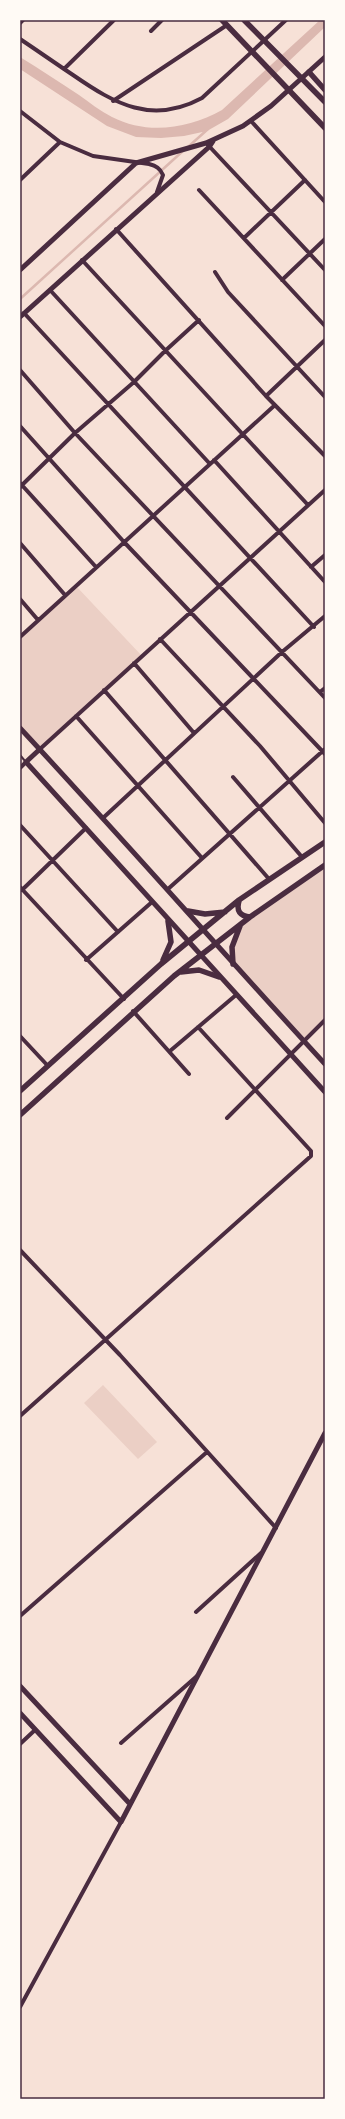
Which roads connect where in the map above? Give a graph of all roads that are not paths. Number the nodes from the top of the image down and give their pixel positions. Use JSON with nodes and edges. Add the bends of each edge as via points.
{"nodes":[{"id":1,"x":23,"y":20,"type":"edge"},
{"id":2,"x":114,"y":20,"type":"edge"},
{"id":3,"x":162,"y":20,"type":"edge"},
{"id":4,"x":222,"y":20,"type":"edge"},
{"id":5,"x":244,"y":20,"type":"edge"},
{"id":6,"x":286,"y":20,"type":"edge"},
{"id":7,"x":20,"y":23,"type":"edge"},
{"id":8,"x":227,"y":25,"type":"junction"},
{"id":9,"x":150,"y":31,"type":"dead end"},
{"id":10,"x":20,"y":40,"type":"edge"},
{"id":11,"x":264,"y":41,"type":"junction"},
{"id":12,"x":253,"y":52,"type":"junction"},
{"id":13,"x":325,"y":57,"type":"edge"},
{"id":14,"x":64,"y":70,"type":"junction"},
{"id":15,"x":308,"y":72,"type":"junction"},
{"id":16,"x":300,"y":76,"type":"junction"},
{"id":17,"x":287,"y":89,"type":"junction"},
{"id":18,"x":325,"y":90,"type":"edge"},
{"id":19,"x":113,"y":101,"type":"junction"},
{"id":20,"x":325,"y":102,"type":"edge"},
{"id":21,"x":20,"y":111,"type":"edge"},
{"id":22,"x":251,"y":121,"type":"junction"},
{"id":23,"x":325,"y":128,"type":"edge"},
{"id":24,"x":60,"y":142,"type":"junction"},
{"id":25,"x":208,"y":145,"type":"junction"},
{"id":26,"x":136,"y":163,"type":"junction"},
{"id":27,"x":20,"y":180,"type":"edge"},
{"id":28,"x":305,"y":180,"type":"junction"},
{"id":29,"x":199,"y":190,"type":"dead end"},
{"id":30,"x":157,"y":192,"type":"junction"},
{"id":31,"x":325,"y":202,"type":"edge"},
{"id":32,"x":272,"y":214,"type":"junction"},
{"id":33,"x":116,"y":229,"type":"junction"},
{"id":34,"x":244,"y":238,"type":"junction"},
{"id":35,"x":325,"y":239,"type":"edge"},
{"id":36,"x":310,"y":254,"type":"junction"},
{"id":37,"x":82,"y":260,"type":"junction"},
{"id":38,"x":20,"y":270,"type":"edge"},
{"id":39,"x":325,"y":270,"type":"edge"},
{"id":40,"x":215,"y":272,"type":"dead end"},
{"id":41,"x":282,"y":280,"type":"junction"},
{"id":42,"x":50,"y":290,"type":"junction"},
{"id":43,"x":22,"y":315,"type":"edge"},
{"id":44,"x":199,"y":320,"type":"junction"},
{"id":45,"x":325,"y":326,"type":"edge"},
{"id":46,"x":325,"y":340,"type":"edge"},
{"id":47,"x":165,"y":350,"type":"junction"},
{"id":48,"x":297,"y":367,"type":"junction"},
{"id":49,"x":20,"y":370,"type":"edge"},
{"id":50,"x":134,"y":382,"type":"junction"},
{"id":51,"x":266,"y":396,"type":"junction"},
{"id":52,"x":325,"y":397,"type":"edge"},
{"id":53,"x":107,"y":404,"type":"junction"},
{"id":54,"x":275,"y":405,"type":"junction"},
{"id":55,"x":20,"y":426,"type":"edge"},
{"id":56,"x":76,"y":433,"type":"junction"},
{"id":57,"x":243,"y":434,"type":"junction"},
{"id":58,"x":325,"y":456,"type":"edge"},
{"id":59,"x":48,"y":459,"type":"junction"},
{"id":60,"x":214,"y":460,"type":"junction"},
{"id":61,"x":210,"y":464,"type":"junction"},
{"id":62,"x":21,"y":485,"type":"edge"},
{"id":63,"x":184,"y":487,"type":"junction"},
{"id":64,"x":325,"y":490,"type":"edge"},
{"id":65,"x":308,"y":505,"type":"junction"},
{"id":66,"x":154,"y":515,"type":"junction"},
{"id":67,"x":279,"y":532,"type":"junction"},
{"id":68,"x":124,"y":542,"type":"junction"},
{"id":69,"x":20,"y":544,"type":"edge"},
{"id":70,"x":325,"y":555,"type":"edge"},
{"id":71,"x":250,"y":558,"type":"junction"},
{"id":72,"x":311,"y":567,"type":"junction"},
{"id":73,"x":96,"y":568,"type":"junction"},
{"id":74,"x":325,"y":582,"type":"edge"},
{"id":75,"x":220,"y":586,"type":"junction"},
{"id":76,"x":65,"y":595,"type":"junction"},
{"id":77,"x":20,"y":599,"type":"edge"},
{"id":78,"x":191,"y":611,"type":"junction"},
{"id":79,"x":325,"y":616,"type":"edge"},
{"id":80,"x":38,"y":620,"type":"junction"},
{"id":81,"x":314,"y":627,"type":"junction"},
{"id":82,"x":20,"y":637,"type":"edge"},
{"id":83,"x":160,"y":639,"type":"junction"},
{"id":84,"x":282,"y":652,"type":"junction"},
{"id":85,"x":134,"y":663,"type":"junction"},
{"id":86,"x":253,"y":679,"type":"junction"},
{"id":87,"x":325,"y":688,"type":"edge"},
{"id":88,"x":104,"y":690,"type":"junction"},
{"id":89,"x":320,"y":692,"type":"junction"},
{"id":90,"x":325,"y":698,"type":"edge"},
{"id":91,"x":223,"y":707,"type":"junction"},
{"id":92,"x":76,"y":716,"type":"junction"},
{"id":93,"x":20,"y":728,"type":"edge"},
{"id":94,"x":194,"y":733,"type":"junction"},
{"id":95,"x":40,"y":749,"type":"junction"},
{"id":96,"x":324,"y":752,"type":"edge"},
{"id":97,"x":20,"y":755,"type":"edge"},
{"id":98,"x":165,"y":760,"type":"junction"},
{"id":99,"x":26,"y":762,"type":"junction"},
{"id":100,"x":20,"y":768,"type":"edge"},
{"id":101,"x":233,"y":777,"type":"dead end"},
{"id":102,"x":289,"y":781,"type":"junction"},
{"id":103,"x":138,"y":786,"type":"junction"},
{"id":104,"x":260,"y":807,"type":"junction"},
{"id":105,"x":103,"y":818,"type":"junction"},
{"id":106,"x":325,"y":823,"type":"edge"},
{"id":107,"x":20,"y":825,"type":"edge"},
{"id":108,"x":86,"y":828,"type":"junction"},
{"id":109,"x":230,"y":834,"type":"junction"},
{"id":110,"x":325,"y":842,"type":"edge"},
{"id":111,"x":302,"y":857,"type":"junction"},
{"id":112,"x":202,"y":858,"type":"junction"},
{"id":113,"x":53,"y":860,"type":"junction"},
{"id":114,"x":325,"y":865,"type":"edge"},
{"id":115,"x":269,"y":879,"type":"junction"},
{"id":116,"x":21,"y":889,"type":"edge"},
{"id":117,"x":168,"y":889,"type":"junction"},
{"id":118,"x":239,"y":900,"type":"junction"},
{"id":119,"x":152,"y":902,"type":"junction"},
{"id":120,"x":188,"y":911,"type":"junction"},
{"id":121,"x":225,"y":912,"type":"junction"},
{"id":122,"x":250,"y":917,"type":"junction"},
{"id":123,"x":168,"y":921,"type":"junction"},
{"id":124,"x":242,"y":924,"type":"junction"},
{"id":125,"x":204,"y":930,"type":"junction"},
{"id":126,"x":118,"y":932,"type":"junction"},
{"id":127,"x":188,"y":942,"type":"junction"},
{"id":128,"x":216,"y":944,"type":"junction"},
{"id":129,"x":201,"y":956,"type":"junction"},
{"id":130,"x":86,"y":960,"type":"junction"},
{"id":131,"x":161,"y":964,"type":"junction"},
{"id":132,"x":233,"y":964,"type":"junction"},
{"id":133,"x":174,"y":976,"type":"junction"},
{"id":134,"x":219,"y":977,"type":"junction"},
{"id":135,"x":236,"y":995,"type":"junction"},
{"id":136,"x":124,"y":999,"type":"junction"},
{"id":137,"x":133,"y":1011,"type":"junction"},
{"id":138,"x":325,"y":1020,"type":"edge"},
{"id":139,"x":198,"y":1027,"type":"junction"},
{"id":140,"x":20,"y":1036,"type":"edge"},
{"id":141,"x":304,"y":1041,"type":"junction"},
{"id":142,"x":170,"y":1051,"type":"junction"},
{"id":143,"x":291,"y":1055,"type":"junction"},
{"id":144,"x":325,"y":1064,"type":"edge"},
{"id":145,"x":48,"y":1066,"type":"junction"},
{"id":146,"x":189,"y":1074,"type":"dead end"},
{"id":147,"x":257,"y":1089,"type":"junction"},
{"id":148,"x":20,"y":1091,"type":"edge"},
{"id":149,"x":325,"y":1092,"type":"edge"},
{"id":150,"x":20,"y":1115,"type":"edge"},
{"id":151,"x":227,"y":1118,"type":"dead end"},
{"id":152,"x":20,"y":1250,"type":"edge"},
{"id":153,"x":105,"y":1340,"type":"junction"},
{"id":154,"x":20,"y":1416,"type":"edge"},
{"id":155,"x":325,"y":1433,"type":"edge"},
{"id":156,"x":207,"y":1452,"type":"junction"},
{"id":157,"x":276,"y":1528,"type":"junction"},
{"id":158,"x":264,"y":1550,"type":"junction"},
{"id":159,"x":196,"y":1612,"type":"dead end"},
{"id":160,"x":20,"y":1616,"type":"edge"},
{"id":161,"x":200,"y":1673,"type":"junction"},
{"id":162,"x":20,"y":1686,"type":"edge"},
{"id":163,"x":20,"y":1713,"type":"edge"},
{"id":164,"x":35,"y":1730,"type":"junction"},
{"id":165,"x":121,"y":1743,"type":"dead end"},
{"id":166,"x":20,"y":1744,"type":"edge"},
{"id":167,"x":130,"y":1804,"type":"junction"},
{"id":168,"x":121,"y":1822,"type":"junction"},
{"id":169,"x":20,"y":2007,"type":"edge"}],
"edges":[{"from":1,"to":7,"type":"street"},
{"from":2,"to":14,"type":"street"},
{"from":3,"to":9,"type":"street"},
{"from":4,"to":8,"type":"main road"},
{"from":5,"to":11,"type":"main road"},
{"from":6,"to":11,"type":"street"},
{"from":8,"to":12,"type":"main road"},
{"from":8,"to":19,"type":"street"},
{"from":10,"to":14,"type":"street"},
{"from":11,"to":12,"type":"street"},
{"from":11,"to":16,"type":"main road"},
{"from":12,"to":17,"type":"main road"},
{"from":12,"to":19,"type":"street","via":[[202,98],[189,105],[160,111],[134,108]]},
{"from":13,"to":15,"type":"street"},
{"from":14,"to":19,"type":"street"},
{"from":15,"to":16,"type":"street"},
{"from":15,"to":18,"type":"main road"},
{"from":16,"to":17,"type":"street"},
{"from":16,"to":20,"type":"main road"},
{"from":17,"to":22,"type":"street"},
{"from":17,"to":23,"type":"main road"},
{"from":21,"to":24,"type":"street"},
{"from":22,"to":25,"type":"street"},
{"from":22,"to":28,"type":"street"},
{"from":24,"to":26,"type":"street","via":[[93,156]]},
{"from":24,"to":27,"type":"street"},
{"from":25,"to":26,"type":"street"},
{"from":25,"to":30,"type":"street"},
{"from":25,"to":32,"type":"street"},
{"from":26,"to":30,"type":"street","via":[[149,164],[160,169],[163,174],[162,182]]},
{"from":26,"to":38,"type":"street"},
{"from":28,"to":31,"type":"street"},
{"from":28,"to":32,"type":"street"},
{"from":29,"to":34,"type":"street"},
{"from":30,"to":33,"type":"street"},
{"from":32,"to":34,"type":"street"},
{"from":32,"to":36,"type":"street"},
{"from":33,"to":37,"type":"street"},
{"from":33,"to":44,"type":"street"},
{"from":34,"to":41,"type":"street"},
{"from":35,"to":36,"type":"street"},
{"from":36,"to":39,"type":"street"},
{"from":36,"to":41,"type":"street"},
{"from":37,"to":42,"type":"street"},
{"from":37,"to":47,"type":"street"},
{"from":40,"to":48,"type":"street","via":[[228,292]]},
{"from":41,"to":45,"type":"street"},
{"from":42,"to":43,"type":"street"},
{"from":42,"to":50,"type":"street"},
{"from":43,"to":53,"type":"street"},
{"from":44,"to":47,"type":"street"},
{"from":44,"to":51,"type":"street"},
{"from":46,"to":48,"type":"street"},
{"from":47,"to":50,"type":"street"},
{"from":47,"to":57,"type":"street"},
{"from":48,"to":51,"type":"street"},
{"from":48,"to":52,"type":"street"},
{"from":49,"to":56,"type":"street"},
{"from":50,"to":53,"type":"street"},
{"from":50,"to":61,"type":"street"},
{"from":51,"to":54,"type":"street"},
{"from":53,"to":56,"type":"street"},
{"from":53,"to":63,"type":"street"},
{"from":54,"to":57,"type":"street"},
{"from":54,"to":58,"type":"street"},
{"from":55,"to":59,"type":"street"},
{"from":56,"to":59,"type":"street"},
{"from":56,"to":66,"type":"street"},
{"from":57,"to":60,"type":"street"},
{"from":57,"to":65,"type":"street"},
{"from":59,"to":62,"type":"street"},
{"from":59,"to":68,"type":"street"},
{"from":60,"to":61,"type":"street"},
{"from":60,"to":67,"type":"street"},
{"from":61,"to":63,"type":"street"},
{"from":62,"to":73,"type":"street"},
{"from":63,"to":66,"type":"street"},
{"from":63,"to":71,"type":"street"},
{"from":64,"to":65,"type":"street"},
{"from":65,"to":67,"type":"street"},
{"from":66,"to":68,"type":"street"},
{"from":66,"to":75,"type":"street"},
{"from":67,"to":71,"type":"street"},
{"from":67,"to":72,"type":"street"},
{"from":68,"to":73,"type":"street"},
{"from":68,"to":78,"type":"street"},
{"from":69,"to":76,"type":"street"},
{"from":70,"to":72,"type":"street"},
{"from":71,"to":75,"type":"street"},
{"from":71,"to":81,"type":"street"},
{"from":72,"to":74,"type":"street"},
{"from":73,"to":76,"type":"street"},
{"from":75,"to":78,"type":"street"},
{"from":75,"to":84,"type":"street"},
{"from":76,"to":80,"type":"street"},
{"from":77,"to":80,"type":"street"},
{"from":78,"to":83,"type":"street"},
{"from":78,"to":86,"type":"street"},
{"from":79,"to":81,"type":"street"},
{"from":80,"to":82,"type":"street"},
{"from":81,"to":84,"type":"street"},
{"from":83,"to":85,"type":"street"},
{"from":83,"to":91,"type":"street"},
{"from":84,"to":86,"type":"street"},
{"from":84,"to":89,"type":"street"},
{"from":85,"to":88,"type":"street"},
{"from":85,"to":94,"type":"street"},
{"from":86,"to":91,"type":"street"},
{"from":86,"to":96,"type":"street"},
{"from":87,"to":89,"type":"street"},
{"from":88,"to":92,"type":"street"},
{"from":88,"to":98,"type":"street"},
{"from":89,"to":90,"type":"street"},
{"from":91,"to":94,"type":"street"},
{"from":91,"to":102,"type":"street"},
{"from":92,"to":95,"type":"street"},
{"from":92,"to":103,"type":"street"},
{"from":93,"to":95,"type":"street"},
{"from":94,"to":98,"type":"street"},
{"from":95,"to":99,"type":"street"},
{"from":95,"to":105,"type":"street"},
{"from":96,"to":102,"type":"street"},
{"from":97,"to":99,"type":"lane"},
{"from":98,"to":103,"type":"street"},
{"from":98,"to":109,"type":"street"},
{"from":99,"to":100,"type":"street"},
{"from":99,"to":108,"type":"street"},
{"from":101,"to":104,"type":"street"},
{"from":102,"to":104,"type":"street"},
{"from":102,"to":106,"type":"street"},
{"from":103,"to":105,"type":"street"},
{"from":103,"to":112,"type":"street"},
{"from":104,"to":109,"type":"street"},
{"from":104,"to":111,"type":"street"},
{"from":105,"to":117,"type":"street"},
{"from":107,"to":113,"type":"street"},
{"from":108,"to":113,"type":"street"},
{"from":108,"to":119,"type":"street"},
{"from":109,"to":112,"type":"street"},
{"from":109,"to":115,"type":"street"},
{"from":110,"to":111,"type":"main road"},
{"from":111,"to":115,"type":"main road"},
{"from":112,"to":117,"type":"street"},
{"from":113,"to":116,"type":"street"},
{"from":113,"to":126,"type":"street"},
{"from":114,"to":122,"type":"main road"},
{"from":115,"to":118,"type":"main road"},
{"from":116,"to":130,"type":"street"},
{"from":117,"to":120,"type":"street"},
{"from":118,"to":121,"type":"main road"},
{"from":118,"to":122,"type":"main road","via":[[239,912]]},
{"from":119,"to":123,"type":"street"},
{"from":119,"to":126,"type":"street"},
{"from":120,"to":121,"type":"main road","via":[[206,914]]},
{"from":120,"to":125,"type":"street"},
{"from":121,"to":125,"type":"main road"},
{"from":122,"to":124,"type":"main road"},
{"from":123,"to":127,"type":"street"},
{"from":123,"to":131,"type":"main road","via":[[171,942]]},
{"from":124,"to":128,"type":"main road"},
{"from":124,"to":132,"type":"main road","via":[[234,939]]},
{"from":125,"to":127,"type":"main road"},
{"from":125,"to":128,"type":"street"},
{"from":126,"to":130,"type":"street"},
{"from":127,"to":129,"type":"street"},
{"from":127,"to":131,"type":"main road"},
{"from":128,"to":129,"type":"main road"},
{"from":128,"to":132,"type":"street"},
{"from":129,"to":133,"type":"main road"},
{"from":129,"to":134,"type":"street"},
{"from":130,"to":136,"type":"street"},
{"from":131,"to":136,"type":"main road"},
{"from":132,"to":141,"type":"street"},
{"from":133,"to":134,"type":"main road","via":[[182,972],[199,970]]},
{"from":133,"to":137,"type":"main road"},
{"from":134,"to":135,"type":"street"},
{"from":135,"to":139,"type":"street"},
{"from":135,"to":143,"type":"street"},
{"from":136,"to":145,"type":"main road"},
{"from":137,"to":142,"type":"street"},
{"from":137,"to":150,"type":"main road"},
{"from":138,"to":141,"type":"street"},
{"from":139,"to":142,"type":"street"},
{"from":139,"to":147,"type":"street"},
{"from":140,"to":145,"type":"street"},
{"from":141,"to":143,"type":"street"},
{"from":141,"to":144,"type":"street"},
{"from":142,"to":146,"type":"street"},
{"from":143,"to":147,"type":"street"},
{"from":143,"to":149,"type":"street"},
{"from":145,"to":148,"type":"main road"},
{"from":147,"to":151,"type":"street"},
{"from":147,"to":153,"type":"street","via":[[310,1151],[311,1156]]},
{"from":152,"to":153,"type":"street"},
{"from":153,"to":154,"type":"street"},
{"from":153,"to":156,"type":"street"},
{"from":155,"to":157,"type":"street"},
{"from":156,"to":157,"type":"street"},
{"from":156,"to":160,"type":"street"},
{"from":157,"to":158,"type":"street"},
{"from":158,"to":159,"type":"street"},
{"from":158,"to":161,"type":"street"},
{"from":161,"to":165,"type":"street"},
{"from":161,"to":167,"type":"street"},
{"from":162,"to":167,"type":"street"},
{"from":163,"to":164,"type":"street"},
{"from":164,"to":166,"type":"street"},
{"from":164,"to":168,"type":"street"},
{"from":167,"to":168,"type":"street"},
{"from":168,"to":169,"type":"street"}]}
